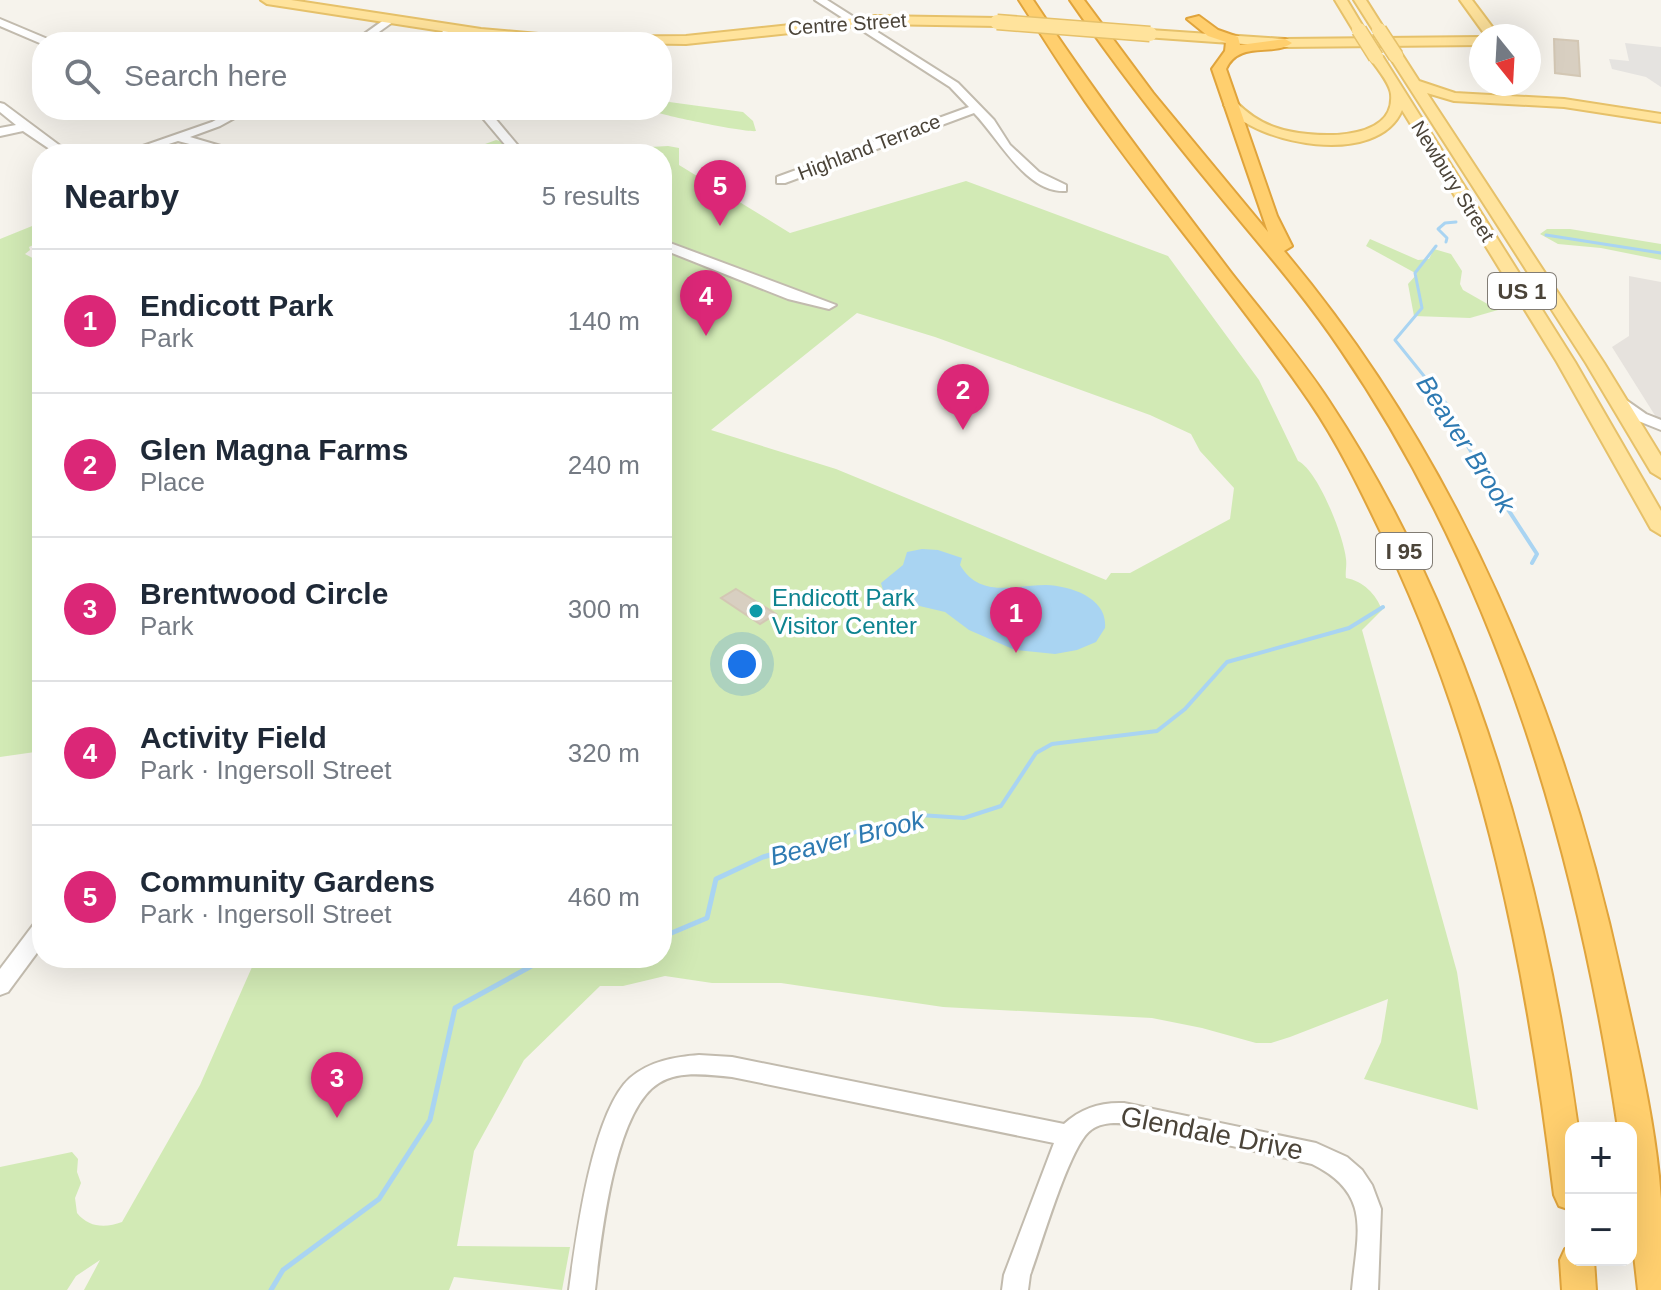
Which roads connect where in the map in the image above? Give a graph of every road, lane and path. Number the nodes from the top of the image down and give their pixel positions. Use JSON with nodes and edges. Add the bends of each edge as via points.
{"nodes":[{"id":1,"x":267,"y":0,"type":"edge"},
{"id":2,"x":820,"y":0,"type":"edge"},
{"id":3,"x":1026,"y":0,"type":"edge"},
{"id":4,"x":1077,"y":0,"type":"edge"},
{"id":5,"x":1341,"y":0,"type":"edge"},
{"id":6,"x":1360,"y":0,"type":"edge"},
{"id":7,"x":1466,"y":0,"type":"edge"},
{"id":8,"x":1188,"y":3,"type":"dead end"},
{"id":9,"x":392,"y":19,"type":"junction"},
{"id":10,"x":1194,"y":19,"type":"junction"},
{"id":11,"x":856,"y":21,"type":"junction"},
{"id":12,"x":0,"y":22,"type":"edge"},
{"id":13,"x":1485,"y":24,"type":"edge"},
{"id":14,"x":373,"y":32,"type":"edge"},
{"id":15,"x":437,"y":32,"type":"edge"},
{"id":16,"x":32,"y":36,"type":"edge"},
{"id":17,"x":1197,"y":38,"type":"junction"},
{"id":18,"x":672,"y":40,"type":"edge"},
{"id":19,"x":1285,"y":43,"type":"joint"},
{"id":20,"x":1469,"y":44,"type":"edge"},
{"id":21,"x":1232,"y":46,"type":"junction"},
{"id":22,"x":1406,"y":88,"type":"junction"},
{"id":23,"x":1454,"y":97,"type":"junction"},
{"id":24,"x":973,"y":104,"type":"junction"},
{"id":25,"x":1231,"y":105,"type":"junction"},
{"id":26,"x":0,"y":106,"type":"edge"},
{"id":27,"x":1431,"y":110,"type":"junction"},
{"id":28,"x":1661,"y":118,"type":"edge"},
{"id":29,"x":224,"y":120,"type":"edge"},
{"id":30,"x":490,"y":120,"type":"edge"},
{"id":31,"x":26,"y":127,"type":"junction"},
{"id":32,"x":0,"y":132,"type":"edge"},
{"id":33,"x":178,"y":137,"type":"junction"},
{"id":34,"x":51,"y":144,"type":"edge"},
{"id":35,"x":157,"y":144,"type":"edge"},
{"id":36,"x":204,"y":144,"type":"edge"},
{"id":37,"x":511,"y":144,"type":"edge"},
{"id":38,"x":781,"y":180,"type":"dead end"},
{"id":39,"x":1062,"y":188,"type":"dead end"},
{"id":40,"x":672,"y":248,"type":"edge"},
{"id":41,"x":1309,"y":294,"type":"junction"},
{"id":42,"x":829,"y":305,"type":"dead end"},
{"id":43,"x":1616,"y":397,"type":"junction"},
{"id":44,"x":1661,"y":425,"type":"edge"},
{"id":45,"x":1661,"y":472,"type":"edge"},
{"id":46,"x":1661,"y":529,"type":"edge"},
{"id":47,"x":32,"y":943,"type":"edge"},
{"id":48,"x":0,"y":986,"type":"edge"},
{"id":49,"x":1069,"y":1135,"type":"junction"},
{"id":50,"x":1571,"y":1194,"type":"edge"},
{"id":51,"x":1577,"y":1266,"type":"edge"},
{"id":52,"x":582,"y":1290,"type":"edge"},
{"id":53,"x":1015,"y":1290,"type":"edge"},
{"id":54,"x":1365,"y":1290,"type":"edge"},
{"id":55,"x":1579,"y":1290,"type":"edge"},
{"id":56,"x":1655,"y":1290,"type":"edge"}],
"edges":[{"from":1,"to":9,"type":"main road","name":"Centre Street"},
{"from":2,"to":11,"type":"street"},
{"from":3,"to":50,"type":"highway","number":"I 95","via":[[1091,99],[1320,402],[1416,579],[1471,716],[1514,859],[1541,988]]},
{"from":4,"to":41,"type":"highway","number":"I 95","via":[[1160,112]]},
{"from":5,"to":22,"type":"main road","name":"Newbury Street","number":"US 1","bridge":true,"via":[[1376,57]]},
{"from":6,"to":22,"type":"main road","name":"Newbury Street","number":"US 1","bridge":true,"via":[[1396,56]]},
{"from":7,"to":13,"type":"main road"},
{"from":8,"to":10,"type":"highway"},
{"from":9,"to":14,"type":"street"},
{"from":9,"to":15,"type":"main road","name":"Centre Street"},
{"from":10,"to":17,"type":"highway"},
{"from":10,"to":21,"type":"highway"},
{"from":11,"to":17,"type":"main road","name":"Centre Street","bridge":true,"via":[[997,22]]},
{"from":11,"to":18,"type":"main road","name":"Centre Street"},
{"from":11,"to":24,"type":"street","via":[[954,85]]},
{"from":12,"to":16,"type":"street"},
{"from":17,"to":21,"type":"main road","name":"Centre Street"},
{"from":19,"to":20,"type":"main road"},
{"from":19,"to":21,"type":"highway"},
{"from":21,"to":25,"type":"highway","via":[[1219,66]]},
{"from":22,"to":23,"type":"main road"},
{"from":22,"to":25,"type":"main road","via":[[1385,125],[1328,139],[1270,131]]},
{"from":22,"to":27,"type":"main road","name":"Newbury Street","number":"US 1"},
{"from":22,"to":46,"type":"main road","name":"Newbury Street","number":"US 1"},
{"from":23,"to":27,"type":"main road","via":[[1438,100]]},
{"from":23,"to":28,"type":"main road","via":[[1541,98]]},
{"from":24,"to":38,"type":"street","name":"Highland Terrace"},
{"from":24,"to":39,"type":"street","via":[[1005,147],[1035,175]]},
{"from":25,"to":41,"type":"highway","via":[[1272,224]]},
{"from":26,"to":31,"type":"street"},
{"from":27,"to":43,"type":"main road","name":"Newbury Street","number":"US 1"},
{"from":29,"to":33,"type":"street"},
{"from":30,"to":37,"type":"street"},
{"from":31,"to":32,"type":"street"},
{"from":31,"to":34,"type":"street"},
{"from":33,"to":35,"type":"street"},
{"from":33,"to":36,"type":"street"},
{"from":40,"to":42,"type":"street"},
{"from":41,"to":56,"type":"highway","number":"I 95","via":[[1354,353],[1455,521],[1527,690],[1594,914],[1628,1087]]},
{"from":43,"to":44,"type":"street"},
{"from":43,"to":45,"type":"main road","name":"Newbury Street","number":"US 1"},
{"from":47,"to":48,"type":"street"},
{"from":49,"to":52,"type":"street","via":[[707,1063],[662,1071],[630,1091],[611,1130]]},
{"from":49,"to":53,"type":"street"},
{"from":49,"to":54,"type":"street","name":"Glendale Drive","via":[[1080,1121],[1094,1115],[1134,1114],[1335,1162],[1352,1174],[1370,1207]]},
{"from":51,"to":55,"type":"highway"}]}
